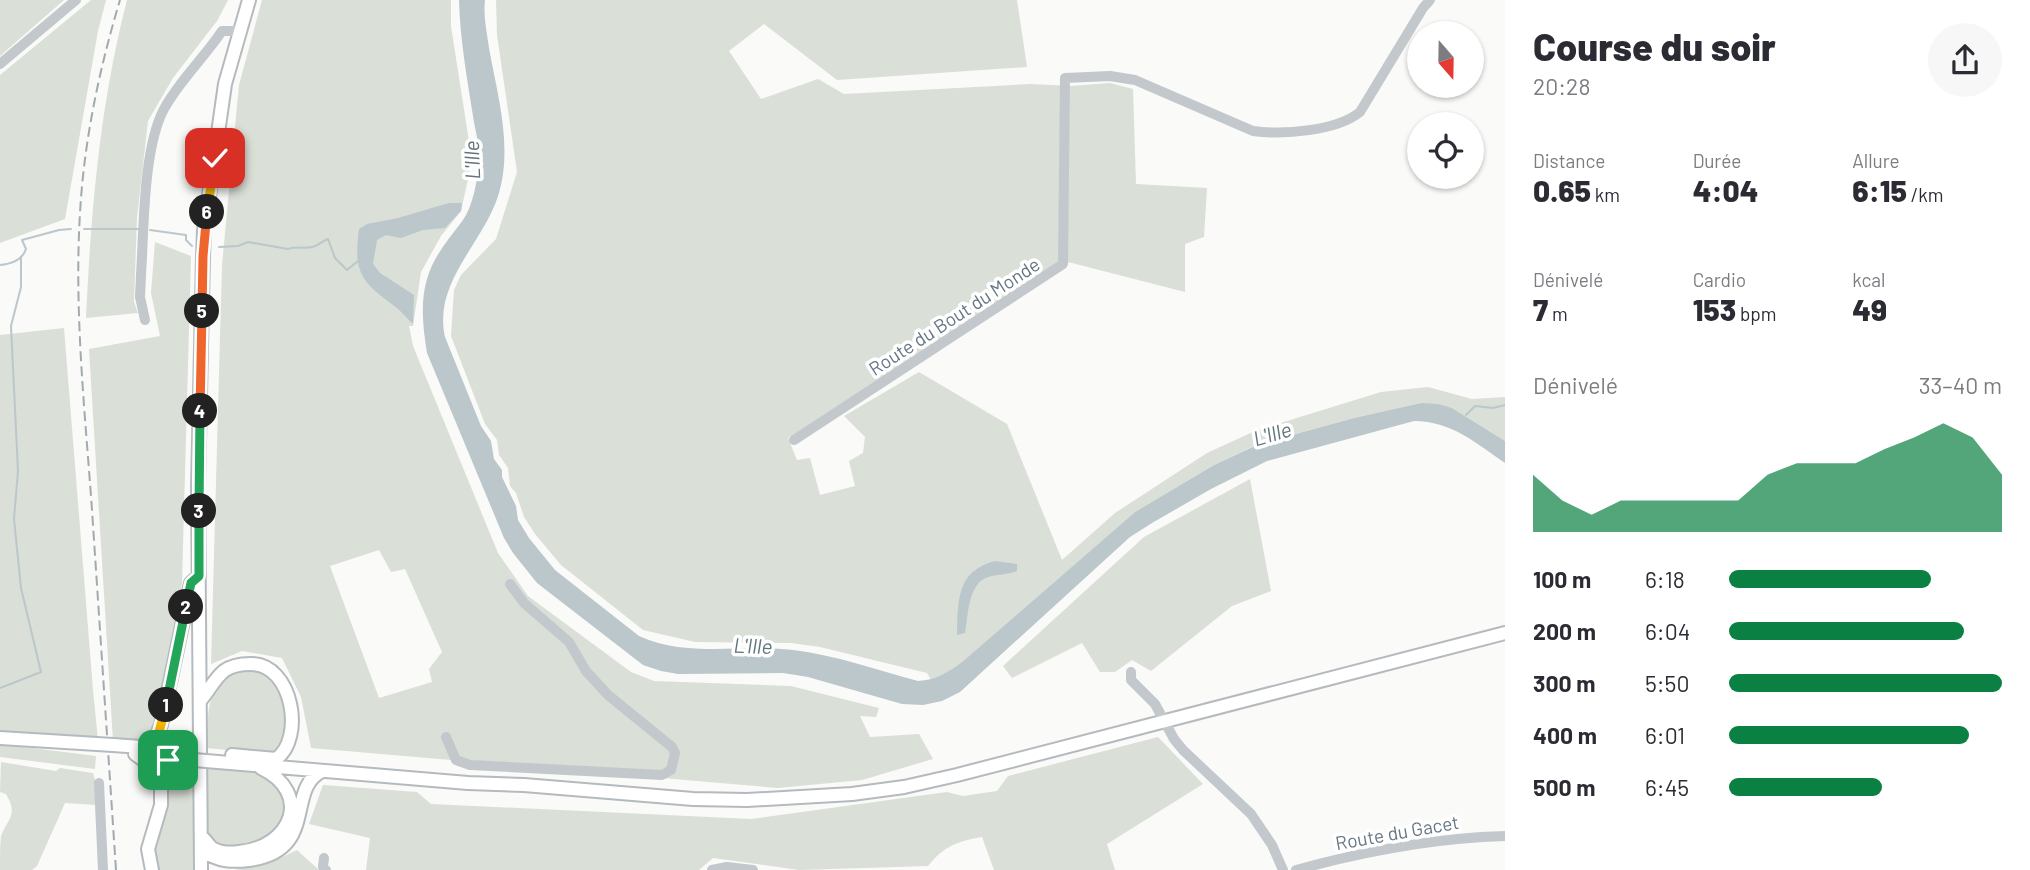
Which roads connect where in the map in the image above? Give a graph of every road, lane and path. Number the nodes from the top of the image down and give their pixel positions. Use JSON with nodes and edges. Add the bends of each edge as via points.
{"nodes":[{"id":1,"x":76,"y":0,"type":"edge"},
{"id":2,"x":249,"y":0,"type":"edge"},
{"id":3,"x":1430,"y":0,"type":"edge"},
{"id":4,"x":239,"y":34,"type":"junction"},
{"id":5,"x":0,"y":64,"type":"edge"},
{"id":6,"x":145,"y":320,"type":"dead end"},
{"id":7,"x":794,"y":440,"type":"dead end"},
{"id":8,"x":199,"y":576,"type":"junction"},
{"id":9,"x":510,"y":584,"type":"dead end"},
{"id":10,"x":1505,"y":633,"type":"edge"},
{"id":11,"x":1131,"y":672,"type":"dead end"},
{"id":12,"x":200,"y":701,"type":"junction"},
{"id":13,"x":1165,"y":722,"type":"junction"},
{"id":14,"x":446,"y":737,"type":"dead end"},
{"id":15,"x":0,"y":738,"type":"edge"},
{"id":16,"x":113,"y":748,"type":"junction"},
{"id":17,"x":148,"y":748,"type":"junction"},
{"id":18,"x":135,"y":754,"type":"junction"},
{"id":19,"x":179,"y":756,"type":"junction"},
{"id":20,"x":218,"y":758,"type":"junction"},
{"id":21,"x":276,"y":759,"type":"junction"},
{"id":22,"x":254,"y":765,"type":"junction"},
{"id":23,"x":323,"y":767,"type":"junction"},
{"id":24,"x":299,"y":769,"type":"junction"},
{"id":25,"x":160,"y":781,"type":"junction"},
{"id":26,"x":99,"y":783,"type":"dead end"},
{"id":27,"x":288,"y":793,"type":"junction"},
{"id":28,"x":201,"y":836,"type":"junction"},
{"id":29,"x":1505,"y":836,"type":"edge"},
{"id":30,"x":201,"y":850,"type":"junction"},
{"id":31,"x":231,"y":862,"type":"junction"},
{"id":32,"x":103,"y":870,"type":"edge"},
{"id":33,"x":152,"y":870,"type":"edge"},
{"id":34,"x":201,"y":870,"type":"edge"},
{"id":35,"x":216,"y":870,"type":"edge"},
{"id":36,"x":712,"y":870,"type":"edge"},
{"id":37,"x":752,"y":870,"type":"edge"},
{"id":38,"x":1283,"y":870,"type":"edge"},
{"id":39,"x":1296,"y":870,"type":"edge"}],
"edges":[{"from":1,"to":5,"type":"street"},
{"from":2,"to":4,"type":"main road"},
{"from":3,"to":7,"type":"street","name":"Route du Bout du Monde","via":[[1360,112],[1332,126],[1253,131],[1135,80],[1065,78],[1063,264]]},
{"from":4,"to":6,"type":"street","via":[[222,31],[176,90],[153,135],[140,297]]},
{"from":4,"to":8,"type":"main road","via":[[225,84],[204,231]]},
{"from":8,"to":12,"type":"main road"},
{"from":8,"to":17,"type":"main road","via":[[191,583],[161,724]]},
{"from":9,"to":14,"type":"street","via":[[524,603],[569,642],[608,695],[671,747],[675,752],[671,770],[662,775],[470,765],[456,760]]},
{"from":10,"to":13,"type":"main road"},
{"from":11,"to":13,"type":"street","via":[[1131,680],[1155,704]]},
{"from":12,"to":21,"type":"main road","via":[[229,668],[255,664],[272,671],[284,684],[291,710],[288,743]]},
{"from":12,"to":28,"type":"main road"},
{"from":13,"to":23,"type":"main road","via":[[904,787],[801,799],[720,799],[468,783]]},
{"from":13,"to":38,"type":"street","via":[[1183,750],[1251,814]]},
{"from":15,"to":16,"type":"main road"},
{"from":16,"to":17,"type":"main road"},
{"from":16,"to":18,"type":"main road"},
{"from":17,"to":19,"type":"main road"},
{"from":18,"to":19,"type":"main road"},
{"from":18,"to":25,"type":"main road"},
{"from":19,"to":20,"type":"main road","bridge":true},
{"from":19,"to":25,"type":"main road","via":[[162,768]]},
{"from":20,"to":21,"type":"main road"},
{"from":20,"to":22,"type":"main road"},
{"from":21,"to":23,"type":"main road"},
{"from":22,"to":24,"type":"main road"},
{"from":22,"to":27,"type":"main road","via":[[274,776]]},
{"from":23,"to":24,"type":"main road"},
{"from":23,"to":31,"type":"main road","via":[[308,784],[299,822],[285,844],[266,856]]},
{"from":24,"to":27,"type":"main road"},
{"from":25,"to":33,"type":"main road","via":[[160,804],[148,849]]},
{"from":26,"to":32,"type":"street"},
{"from":27,"to":28,"type":"main road","via":[[288,822],[270,844],[224,852]]},
{"from":28,"to":30,"type":"main road"},
{"from":29,"to":39,"type":"street","name":"Route du Gacet","via":[[1388,847]]},
{"from":30,"to":31,"type":"main road"},
{"from":30,"to":34,"type":"main road"},
{"from":31,"to":35,"type":"main road"},
{"from":36,"to":37,"type":"street"}]}
